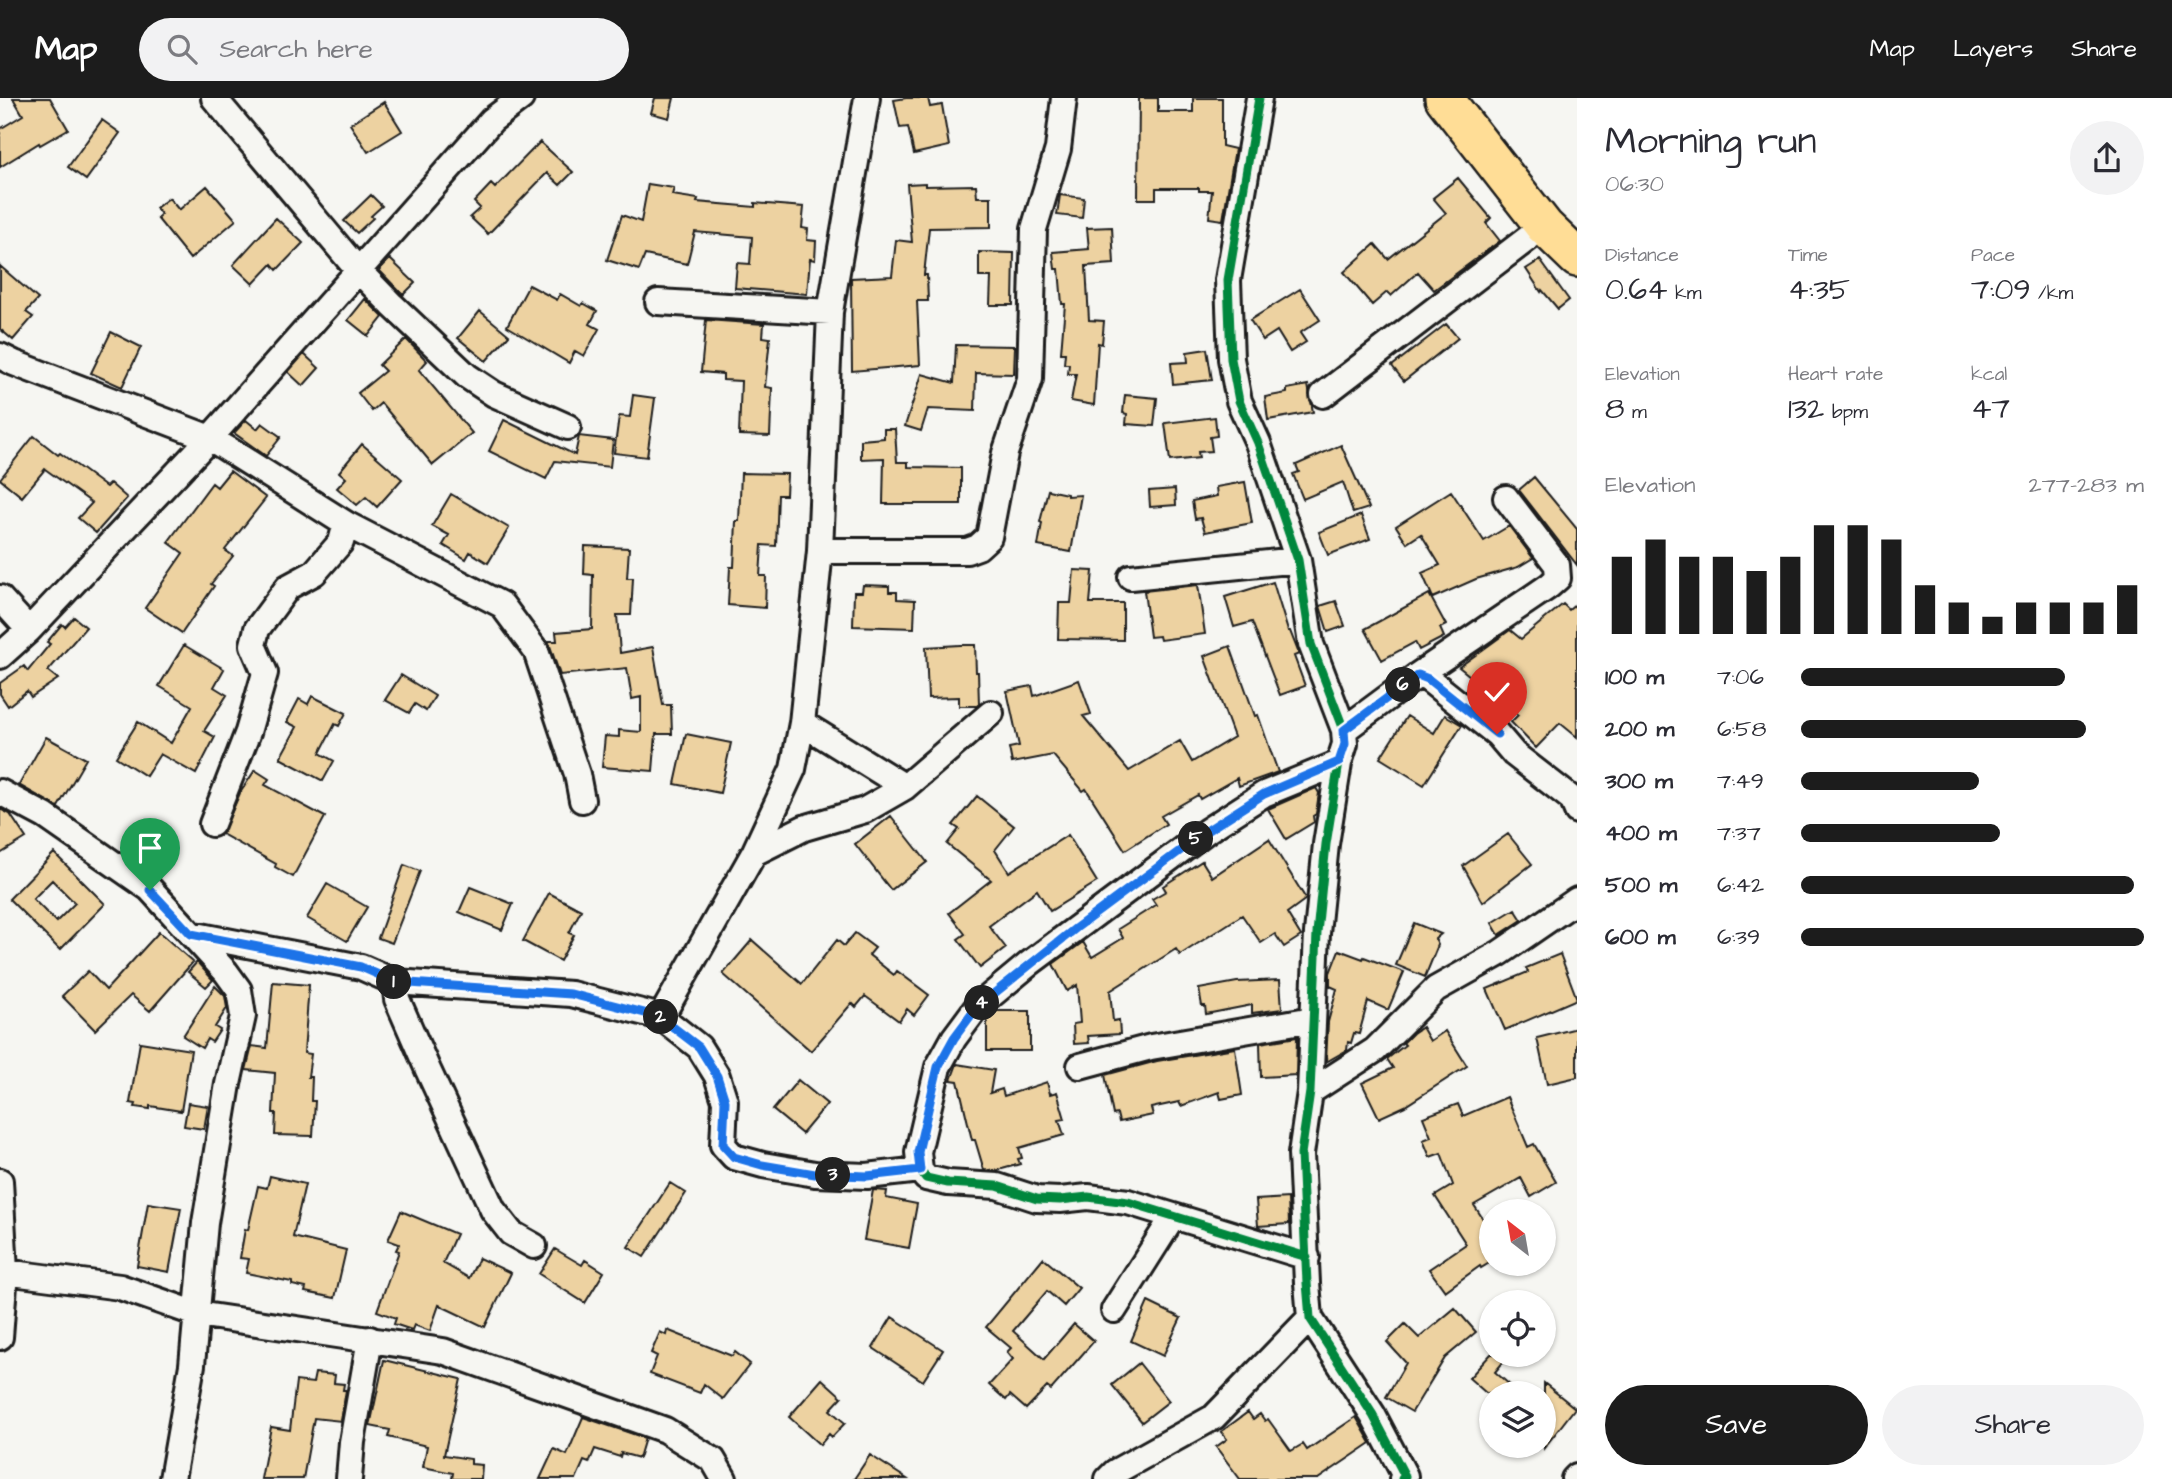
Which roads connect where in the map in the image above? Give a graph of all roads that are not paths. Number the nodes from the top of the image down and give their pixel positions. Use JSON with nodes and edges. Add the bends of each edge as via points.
{"nodes":[{"id":1,"x":214,"y":98,"type":"edge"},
{"id":2,"x":521,"y":98,"type":"edge"},
{"id":3,"x":867,"y":98,"type":"edge"},
{"id":4,"x":1064,"y":98,"type":"edge"},
{"id":5,"x":1259,"y":98,"type":"edge"},
{"id":6,"x":1444,"y":98,"type":"edge"},
{"id":7,"x":1544,"y":226,"type":"junction"},
{"id":8,"x":1577,"y":258,"type":"edge"},
{"id":9,"x":357,"y":270,"type":"junction"},
{"id":10,"x":658,"y":302,"type":"dead end"},
{"id":11,"x":830,"y":312,"type":"junction"},
{"id":12,"x":0,"y":356,"type":"edge"},
{"id":13,"x":1323,"y":395,"type":"dead end"},
{"id":14,"x":568,"y":427,"type":"dead end"},
{"id":15,"x":210,"y":438,"type":"junction"},
{"id":16,"x":1506,"y":498,"type":"dead end"},
{"id":17,"x":346,"y":524,"type":"junction"},
{"id":18,"x":820,"y":551,"type":"junction"},
{"id":19,"x":1298,"y":560,"type":"junction"},
{"id":20,"x":1131,"y":577,"type":"dead end"},
{"id":21,"x":0,"y":598,"type":"edge"},
{"id":22,"x":29,"y":630,"type":"junction"},
{"id":23,"x":0,"y":656,"type":"edge"},
{"id":24,"x":1418,"y":675,"type":"junction"},
{"id":25,"x":991,"y":713,"type":"dead end"},
{"id":26,"x":802,"y":723,"type":"junction"},
{"id":27,"x":1344,"y":730,"type":"junction"},
{"id":28,"x":1339,"y":762,"type":"junction"},
{"id":29,"x":905,"y":788,"type":"junction"},
{"id":30,"x":0,"y":792,"type":"edge"},
{"id":31,"x":582,"y":800,"type":"dead end"},
{"id":32,"x":1575,"y":801,"type":"edge"},
{"id":33,"x":212,"y":824,"type":"dead end"},
{"id":34,"x":754,"y":853,"type":"junction"},
{"id":35,"x":1577,"y":900,"type":"edge"},
{"id":36,"x":191,"y":934,"type":"junction"},
{"id":37,"x":395,"y":982,"type":"junction"},
{"id":38,"x":660,"y":1017,"type":"junction"},
{"id":39,"x":1313,"y":1019,"type":"junction"},
{"id":40,"x":1080,"y":1066,"type":"dead end"},
{"id":41,"x":1310,"y":1092,"type":"junction"},
{"id":42,"x":920,"y":1170,"type":"junction"},
{"id":43,"x":0,"y":1181,"type":"edge"},
{"id":44,"x":1174,"y":1217,"type":"junction"},
{"id":45,"x":534,"y":1246,"type":"dead end"},
{"id":46,"x":1307,"y":1256,"type":"junction"},
{"id":47,"x":5,"y":1272,"type":"junction"},
{"id":48,"x":1114,"y":1310,"type":"dead end"},
{"id":49,"x":197,"y":1314,"type":"junction"},
{"id":50,"x":1310,"y":1318,"type":"junction"},
{"id":51,"x":0,"y":1337,"type":"edge"},
{"id":52,"x":370,"y":1339,"type":"junction"},
{"id":53,"x":1408,"y":1478,"type":"edge"},
{"id":54,"x":172,"y":1479,"type":"edge"},
{"id":55,"x":349,"y":1479,"type":"edge"},
{"id":56,"x":724,"y":1479,"type":"edge"},
{"id":57,"x":1108,"y":1479,"type":"edge"}],
"edges":[{"from":1,"to":9,"type":"street"},
{"from":2,"to":9,"type":"street","via":[[492,120]]},
{"from":3,"to":11,"type":"street"},
{"from":4,"to":18,"type":"street","via":[[1058,149],[1034,229],[1030,379],[1005,453],[989,537],[967,551]]},
{"from":5,"to":19,"type":"street","via":[[1228,280],[1231,359],[1239,401]]},
{"from":6,"to":7,"type":"highway"},
{"from":7,"to":8,"type":"highway"},
{"from":7,"to":13,"type":"street"},
{"from":9,"to":14,"type":"street","via":[[467,376],[494,394]]},
{"from":9,"to":15,"type":"street"},
{"from":10,"to":11,"type":"street"},
{"from":11,"to":18,"type":"street"},
{"from":12,"to":15,"type":"street"},
{"from":15,"to":17,"type":"street"},
{"from":15,"to":22,"type":"street"},
{"from":16,"to":24,"type":"street","via":[[1557,565],[1558,578]]},
{"from":17,"to":31,"type":"street","via":[[502,605],[536,651]]},
{"from":17,"to":33,"type":"street","via":[[341,542],[313,573],[288,587],[257,629],[253,645],[265,673]]},
{"from":18,"to":26,"type":"street"},
{"from":19,"to":20,"type":"street"},
{"from":19,"to":27,"type":"street","via":[[1311,644]]},
{"from":21,"to":22,"type":"street"},
{"from":22,"to":23,"type":"street"},
{"from":24,"to":27,"type":"street"},
{"from":24,"to":32,"type":"street"},
{"from":25,"to":29,"type":"street"},
{"from":26,"to":29,"type":"street"},
{"from":26,"to":34,"type":"street","via":[[793,769]]},
{"from":27,"to":28,"type":"street"},
{"from":28,"to":39,"type":"street","via":[[1326,844]]},
{"from":28,"to":42,"type":"street","via":[[1264,794],[1208,830],[977,1007],[938,1067],[918,1152]]},
{"from":29,"to":34,"type":"street","via":[[865,810],[804,828]]},
{"from":30,"to":36,"type":"street","via":[[45,816],[150,890]]},
{"from":34,"to":38,"type":"street"},
{"from":35,"to":41,"type":"street","via":[[1500,953],[1436,989],[1375,1050]]},
{"from":36,"to":37,"type":"street","via":[[361,967]]},
{"from":36,"to":49,"type":"street","via":[[239,990],[243,1016],[205,1223]]},
{"from":37,"to":38,"type":"street","via":[[571,994]]},
{"from":37,"to":45,"type":"street","via":[[397,999],[493,1210],[511,1233]]},
{"from":38,"to":42,"type":"street","via":[[699,1047],[717,1076],[725,1101],[723,1145],[734,1157],[815,1174],[867,1176]]},
{"from":39,"to":40,"type":"street","via":[[1151,1047]]},
{"from":39,"to":41,"type":"street"},
{"from":41,"to":46,"type":"street","via":[[1301,1154]]},
{"from":42,"to":44,"type":"street","via":[[926,1178],[948,1183],[997,1186],[1037,1199],[1088,1197],[1128,1202]]},
{"from":43,"to":47,"type":"street"},
{"from":44,"to":46,"type":"street"},
{"from":44,"to":48,"type":"street"},
{"from":46,"to":50,"type":"street"},
{"from":47,"to":49,"type":"street","via":[[120,1287]]},
{"from":47,"to":51,"type":"street"},
{"from":49,"to":52,"type":"street"},
{"from":49,"to":54,"type":"street"},
{"from":50,"to":53,"type":"street"},
{"from":50,"to":57,"type":"street","via":[[1214,1417]]},
{"from":52,"to":55,"type":"street"},
{"from":52,"to":56,"type":"street","via":[[443,1351],[665,1430],[713,1460]]}]}
